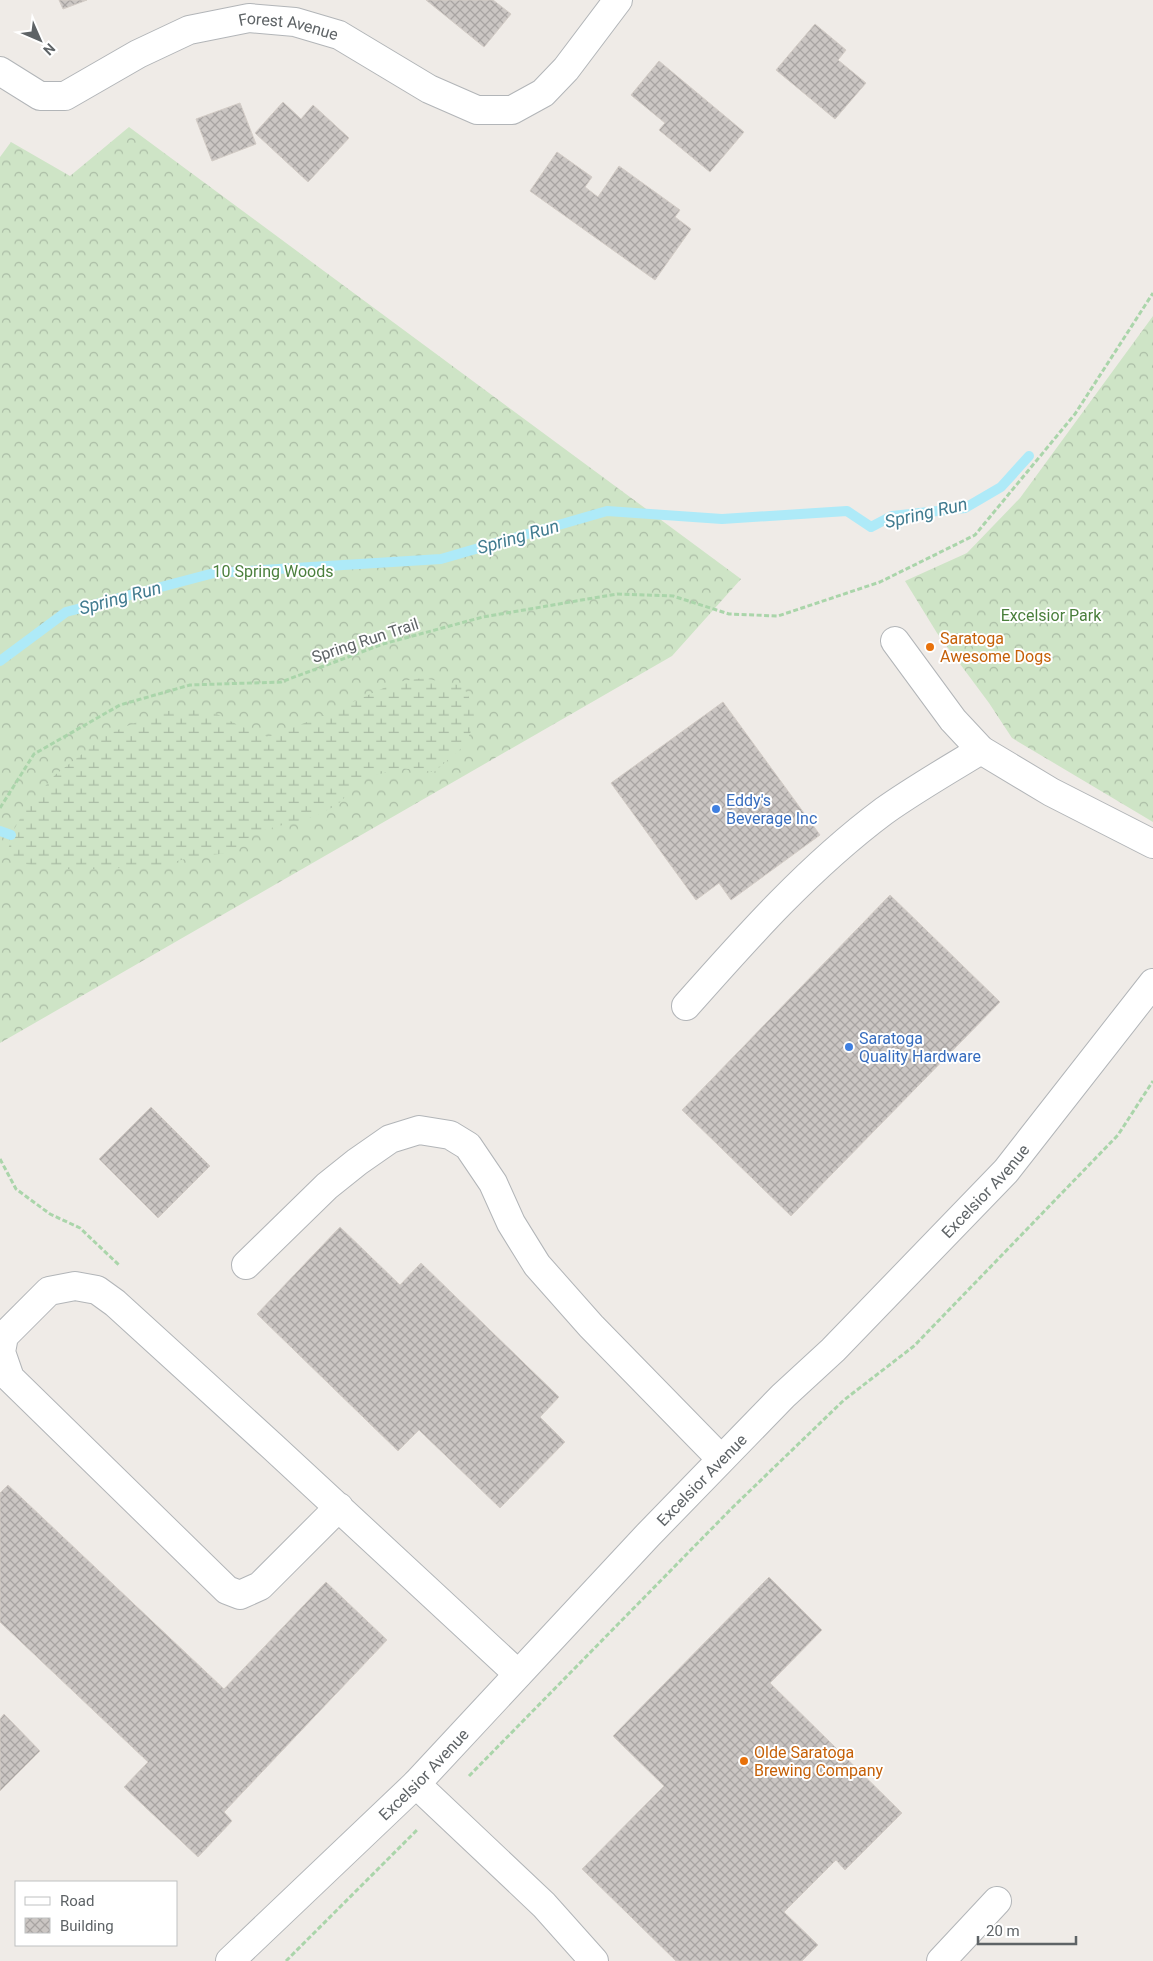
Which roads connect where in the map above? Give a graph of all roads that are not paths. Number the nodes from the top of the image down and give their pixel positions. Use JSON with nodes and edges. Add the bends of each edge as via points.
{"nodes":[{"id":1,"x":618,"y":0,"type":"edge"},
{"id":2,"x":0,"y":71,"type":"edge"},
{"id":3,"x":895,"y":641,"type":"dead end"},
{"id":4,"x":981,"y":750,"type":"junction"},
{"id":5,"x":1153,"y":844,"type":"edge"},
{"id":6,"x":1153,"y":983,"type":"edge"},
{"id":7,"x":686,"y":1006,"type":"dead end"},
{"id":8,"x":246,"y":1264,"type":"dead end"},
{"id":9,"x":722,"y":1459,"type":"junction"},
{"id":10,"x":339,"y":1507,"type":"junction"},
{"id":11,"x":518,"y":1674,"type":"junction"},
{"id":12,"x":416,"y":1784,"type":"junction"},
{"id":13,"x":997,"y":1901,"type":"dead end"},
{"id":14,"x":230,"y":1961,"type":"edge"},
{"id":15,"x":594,"y":1961,"type":"edge"},
{"id":16,"x":941,"y":1961,"type":"edge"}],
"edges":[{"from":1,"to":2,"type":"street","name":"Forest Avenue","via":[[566,69],[543,93],[512,110],[477,110],[429,88],[339,35],[295,22],[249,18],[189,30],[138,54],[65,96],[40,96]]},
{"from":3,"to":4,"type":"street","via":[[953,720]]},
{"from":4,"to":5,"type":"street","via":[[1051,792]]},
{"from":4,"to":7,"type":"street","via":[[884,811],[811,872]]},
{"from":6,"to":9,"type":"street","name":"Excelsior Avenue","via":[[1006,1171],[833,1350]]},
{"from":8,"to":9,"type":"street","via":[[327,1186],[390,1140],[419,1130],[450,1135],[468,1146],[483,1168],[537,1265],[591,1326]]},
{"from":9,"to":11,"type":"street","name":"Excelsior Avenue"},
{"from":10,"to":10,"type":"street","via":[[97,1290],[75,1286],[49,1291],[4,1336],[1,1352],[10,1378],[227,1590],[240,1595],[260,1586]]},
{"from":10,"to":11,"type":"street"},
{"from":11,"to":12,"type":"street","name":"Excelsior Avenue"},
{"from":12,"to":14,"type":"street","name":"Excelsior Avenue"},
{"from":12,"to":15,"type":"street","via":[[544,1905]]},
{"from":13,"to":16,"type":"street"}]}
